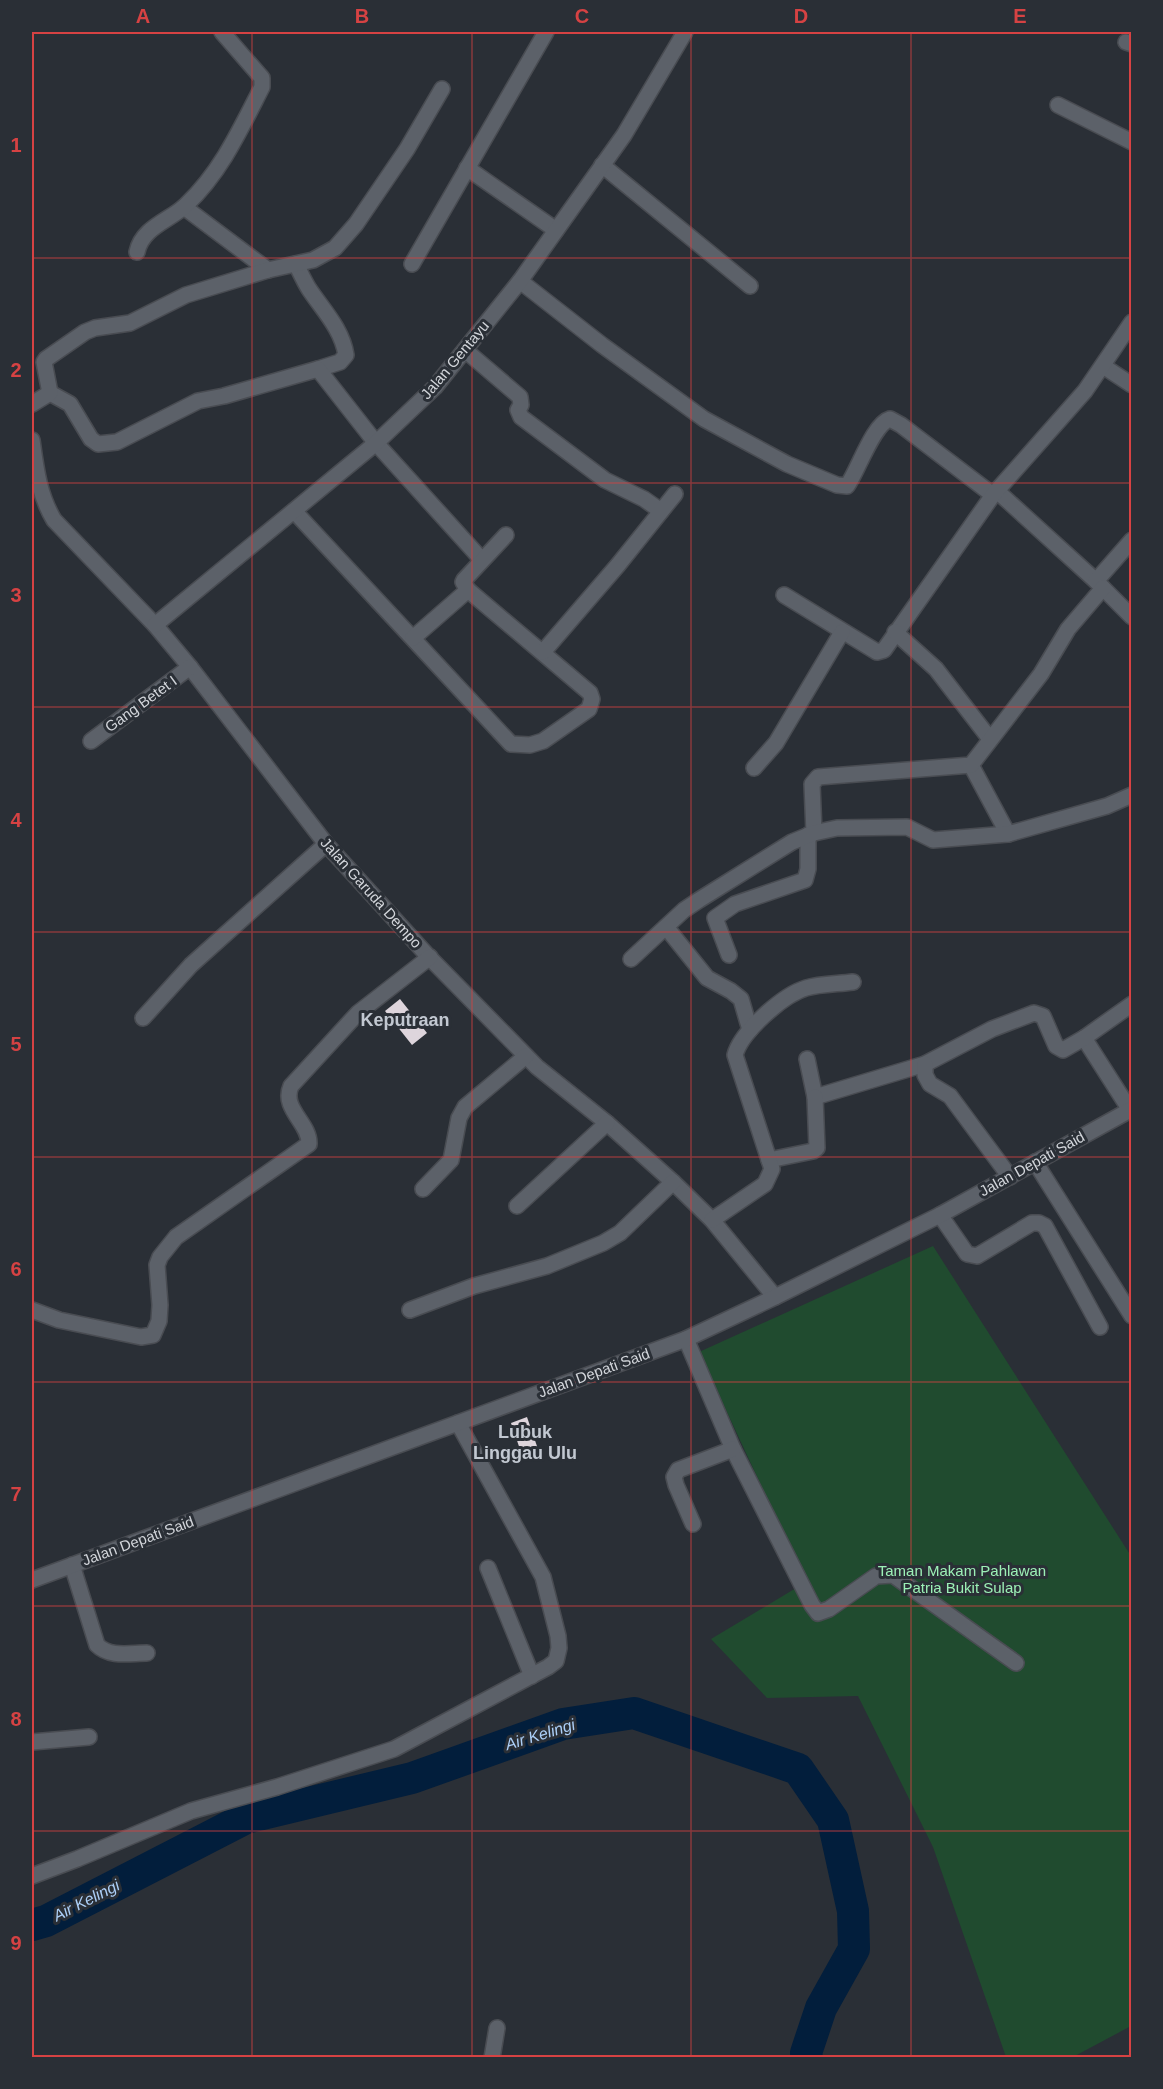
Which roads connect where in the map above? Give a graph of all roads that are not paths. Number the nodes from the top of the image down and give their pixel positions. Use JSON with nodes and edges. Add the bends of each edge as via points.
{"nodes":[{"id":1,"x":222,"y":32,"type":"edge"},
{"id":2,"x":546,"y":32,"type":"edge"},
{"id":3,"x":686,"y":32,"type":"edge"},
{"id":4,"x":442,"y":89,"type":"dead end"},
{"id":5,"x":1058,"y":105,"type":"dead end"},
{"id":6,"x":1131,"y":142,"type":"edge"},
{"id":7,"x":602,"y":165,"type":"junction"},
{"id":8,"x":466,"y":168,"type":"junction"},
{"id":9,"x":184,"y":207,"type":"junction"},
{"id":10,"x":556,"y":230,"type":"junction"},
{"id":11,"x":137,"y":252,"type":"dead end"},
{"id":12,"x":296,"y":264,"type":"junction"},
{"id":13,"x":412,"y":264,"type":"dead end"},
{"id":14,"x":268,"y":270,"type":"junction"},
{"id":15,"x":520,"y":281,"type":"junction"},
{"id":16,"x":750,"y":286,"type":"dead end"},
{"id":17,"x":1131,"y":322,"type":"edge"},
{"id":18,"x":465,"y":350,"type":"junction"},
{"id":19,"x":1103,"y":366,"type":"junction"},
{"id":20,"x":318,"y":369,"type":"junction"},
{"id":21,"x":1131,"y":385,"type":"edge"},
{"id":22,"x":50,"y":393,"type":"junction"},
{"id":23,"x":32,"y":404,"type":"edge"},
{"id":24,"x":32,"y":440,"type":"edge"},
{"id":25,"x":376,"y":443,"type":"junction"},
{"id":26,"x":995,"y":493,"type":"junction"},
{"id":27,"x":675,"y":494,"type":"dead end"},
{"id":28,"x":294,"y":511,"type":"junction"},
{"id":29,"x":661,"y":511,"type":"junction"},
{"id":30,"x":506,"y":535,"type":"dead end"},
{"id":31,"x":1131,"y":540,"type":"edge"},
{"id":32,"x":482,"y":560,"type":"junction"},
{"id":33,"x":1099,"y":584,"type":"junction"},
{"id":34,"x":468,"y":590,"type":"junction"},
{"id":35,"x":783,"y":595,"type":"dead end"},
{"id":36,"x":1131,"y":617,"type":"edge"},
{"id":37,"x":155,"y":625,"type":"junction"},
{"id":38,"x":842,"y":632,"type":"junction"},
{"id":39,"x":895,"y":632,"type":"junction"},
{"id":40,"x":413,"y":638,"type":"junction"},
{"id":41,"x":543,"y":652,"type":"junction"},
{"id":42,"x":190,"y":668,"type":"junction"},
{"id":43,"x":990,"y":739,"type":"junction"},
{"id":44,"x":91,"y":741,"type":"dead end"},
{"id":45,"x":970,"y":765,"type":"junction"},
{"id":46,"x":754,"y":768,"type":"dead end"},
{"id":47,"x":1131,"y":795,"type":"edge"},
{"id":48,"x":811,"y":834,"type":"junction"},
{"id":49,"x":1008,"y":834,"type":"junction"},
{"id":50,"x":326,"y":844,"type":"junction"},
{"id":51,"x":699,"y":900,"type":"junction"},
{"id":52,"x":715,"y":918,"type":"junction"},
{"id":53,"x":666,"y":927,"type":"junction"},
{"id":54,"x":729,"y":955,"type":"dead end"},
{"id":55,"x":430,"y":957,"type":"junction"},
{"id":56,"x":631,"y":959,"type":"dead end"},
{"id":57,"x":853,"y":982,"type":"dead end"},
{"id":58,"x":1131,"y":1004,"type":"edge"},
{"id":59,"x":143,"y":1018,"type":"dead end"},
{"id":60,"x":750,"y":1030,"type":"junction"},
{"id":61,"x":1084,"y":1038,"type":"junction"},
{"id":62,"x":526,"y":1056,"type":"junction"},
{"id":63,"x":807,"y":1059,"type":"dead end"},
{"id":64,"x":925,"y":1064,"type":"junction"},
{"id":65,"x":815,"y":1097,"type":"junction"},
{"id":66,"x":1131,"y":1109,"type":"edge"},
{"id":67,"x":607,"y":1123,"type":"junction"},
{"id":68,"x":769,"y":1161,"type":"junction"},
{"id":69,"x":1035,"y":1162,"type":"junction"},
{"id":70,"x":1010,"y":1177,"type":"junction"},
{"id":71,"x":673,"y":1182,"type":"junction"},
{"id":72,"x":423,"y":1189,"type":"dead end"},
{"id":73,"x":517,"y":1206,"type":"dead end"},
{"id":74,"x":940,"y":1215,"type":"junction"},
{"id":75,"x":712,"y":1220,"type":"junction"},
{"id":76,"x":775,"y":1297,"type":"junction"},
{"id":77,"x":32,"y":1310,"type":"edge"},
{"id":78,"x":410,"y":1311,"type":"dead end"},
{"id":79,"x":1131,"y":1316,"type":"edge"},
{"id":80,"x":1100,"y":1327,"type":"dead end"},
{"id":81,"x":686,"y":1338,"type":"junction"},
{"id":82,"x":458,"y":1423,"type":"junction"},
{"id":83,"x":733,"y":1449,"type":"junction"},
{"id":84,"x":693,"y":1524,"type":"dead end"},
{"id":85,"x":72,"y":1565,"type":"junction"},
{"id":86,"x":488,"y":1568,"type":"dead end"},
{"id":87,"x":32,"y":1580,"type":"edge"},
{"id":88,"x":147,"y":1653,"type":"dead end"},
{"id":89,"x":1016,"y":1663,"type":"dead end"},
{"id":90,"x":532,"y":1676,"type":"junction"},
{"id":91,"x":89,"y":1737,"type":"dead end"},
{"id":92,"x":32,"y":1742,"type":"edge"},
{"id":93,"x":32,"y":1876,"type":"edge"},
{"id":94,"x":497,"y":2028,"type":"dead end"},
{"id":95,"x":492,"y":2058,"type":"edge"}],
"edges":[{"from":1,"to":9,"type":"street","via":[[262,78],[262,87],[212,178]]},
{"from":2,"to":8,"type":"street"},
{"from":3,"to":7,"type":"street","name":"Jalan Gentayu"},
{"from":4,"to":12,"type":"street","via":[[407,149],[344,240],[314,260]]},
{"from":5,"to":6,"type":"street"},
{"from":7,"to":10,"type":"street","name":"Jalan Gentayu"},
{"from":7,"to":16,"type":"street"},
{"from":8,"to":10,"type":"street"},
{"from":8,"to":13,"type":"street"},
{"from":9,"to":11,"type":"street","via":[[151,230]]},
{"from":9,"to":14,"type":"street"},
{"from":10,"to":15,"type":"street","name":"Jalan Gentayu"},
{"from":12,"to":14,"type":"street"},
{"from":12,"to":20,"type":"street","via":[[345,347],[346,355],[340,362]]},
{"from":14,"to":22,"type":"street","via":[[177,298],[130,323],[86,332],[46,359]]},
{"from":15,"to":18,"type":"street","name":"Jalan Gentayu"},
{"from":15,"to":26,"type":"street","via":[[704,419],[787,464],[847,486],[876,432],[890,419]]},
{"from":17,"to":19,"type":"street"},
{"from":18,"to":25,"type":"street","name":"Jalan Gentayu","via":[[435,387]]},
{"from":18,"to":29,"type":"street","via":[[520,397],[521,417],[605,480]]},
{"from":19,"to":21,"type":"street"},
{"from":19,"to":26,"type":"street"},
{"from":20,"to":22,"type":"street","via":[[198,401],[106,445],[91,439],[70,404]]},
{"from":20,"to":25,"type":"street"},
{"from":22,"to":23,"type":"street"},
{"from":24,"to":37,"type":"street","name":"Jalan Garuda Dempo","via":[[39,486],[54,520]]},
{"from":25,"to":28,"type":"street","name":"Jalan Gentayu"},
{"from":25,"to":32,"type":"street"},
{"from":26,"to":33,"type":"street"},
{"from":26,"to":39,"type":"street"},
{"from":27,"to":29,"type":"street"},
{"from":28,"to":37,"type":"street","name":"Jalan Gentayu"},
{"from":28,"to":40,"type":"street"},
{"from":29,"to":41,"type":"street"},
{"from":30,"to":32,"type":"street"},
{"from":31,"to":33,"type":"street"},
{"from":32,"to":34,"type":"street","via":[[463,582]]},
{"from":33,"to":36,"type":"street"},
{"from":33,"to":43,"type":"street","via":[[1041,674]]},
{"from":34,"to":40,"type":"street"},
{"from":34,"to":41,"type":"street"},
{"from":35,"to":38,"type":"street"},
{"from":37,"to":42,"type":"street","name":"Jalan Garuda Dempo"},
{"from":38,"to":39,"type":"street","via":[[880,652]]},
{"from":38,"to":46,"type":"street","via":[[776,743]]},
{"from":39,"to":43,"type":"street","via":[[936,669]]},
{"from":40,"to":41,"type":"street","via":[[511,744],[520,746],[543,741],[589,709],[592,699]]},
{"from":42,"to":44,"type":"street","name":"Gang Betet I"},
{"from":42,"to":50,"type":"street","name":"Jalan Garuda Dempo"},
{"from":43,"to":45,"type":"street"},
{"from":45,"to":48,"type":"street","via":[[819,777],[812,784]]},
{"from":45,"to":49,"type":"street"},
{"from":47,"to":49,"type":"street","via":[[1107,806]]},
{"from":48,"to":49,"type":"street","via":[[837,828],[907,827],[933,840]]},
{"from":48,"to":51,"type":"street"},
{"from":48,"to":52,"type":"street","via":[[805,880],[735,904]]},
{"from":50,"to":55,"type":"street","name":"Jalan Garuda Dempo"},
{"from":50,"to":59,"type":"street","via":[[191,965]]},
{"from":51,"to":52,"type":"street"},
{"from":51,"to":53,"type":"street"},
{"from":52,"to":54,"type":"street"},
{"from":53,"to":56,"type":"street"},
{"from":53,"to":60,"type":"street","via":[[707,978],[741,999]]},
{"from":55,"to":62,"type":"street","name":"Jalan Garuda Dempo"},
{"from":55,"to":77,"type":"street","via":[[358,1013],[291,1086],[289,1102],[309,1144],[176,1237],[160,1257],[159,1321],[153,1335],[141,1337],[59,1320]]},
{"from":57,"to":60,"type":"street","via":[[805,988],[782,1001]]},
{"from":58,"to":61,"type":"street"},
{"from":60,"to":68,"type":"street","via":[[735,1055]]},
{"from":61,"to":64,"type":"street","via":[[1067,1048],[1056,1046],[1043,1016],[1034,1012]]},
{"from":61,"to":66,"type":"street"},
{"from":62,"to":67,"type":"street","name":"Jalan Garuda Dempo"},
{"from":62,"to":72,"type":"street","via":[[465,1107],[451,1160]]},
{"from":63,"to":65,"type":"street"},
{"from":64,"to":65,"type":"street"},
{"from":64,"to":70,"type":"street","via":[[930,1084],[950,1096]]},
{"from":65,"to":68,"type":"street","via":[[817,1148]]},
{"from":66,"to":69,"type":"street","name":"Jalan Depati Said"},
{"from":67,"to":71,"type":"street","name":"Jalan Garuda Dempo"},
{"from":67,"to":73,"type":"street"},
{"from":68,"to":75,"type":"street","via":[[772,1169],[765,1184]]},
{"from":69,"to":70,"type":"street","name":"Jalan Depati Said"},
{"from":69,"to":79,"type":"street"},
{"from":70,"to":74,"type":"street","name":"Jalan Depati Said"},
{"from":71,"to":75,"type":"street","name":"Jalan Garuda Dempo"},
{"from":71,"to":78,"type":"street","via":[[620,1233],[603,1243],[547,1266],[474,1286]]},
{"from":74,"to":76,"type":"street","name":"Jalan Depati Said"},
{"from":74,"to":80,"type":"street","via":[[972,1256],[1032,1223],[1045,1226]]},
{"from":75,"to":76,"type":"street","name":"Jalan Garuda Dempo"},
{"from":76,"to":81,"type":"street","name":"Jalan Depati Said"},
{"from":81,"to":82,"type":"street","name":"Jalan Depati Said"},
{"from":81,"to":83,"type":"street"},
{"from":82,"to":85,"type":"street","name":"Jalan Depati Said"},
{"from":82,"to":90,"type":"street","via":[[543,1577],[559,1648],[556,1661]]},
{"from":83,"to":84,"type":"street","via":[[678,1470],[674,1477]]},
{"from":83,"to":89,"type":"street","via":[[818,1612],[830,1609],[876,1576],[893,1575]]},
{"from":85,"to":87,"type":"street","name":"Jalan Depati Said"},
{"from":85,"to":88,"type":"street","via":[[97,1645],[113,1654]]},
{"from":86,"to":90,"type":"street"},
{"from":90,"to":93,"type":"street","via":[[394,1749],[191,1811]]},
{"from":91,"to":92,"type":"street"},
{"from":94,"to":95,"type":"street"}]}
